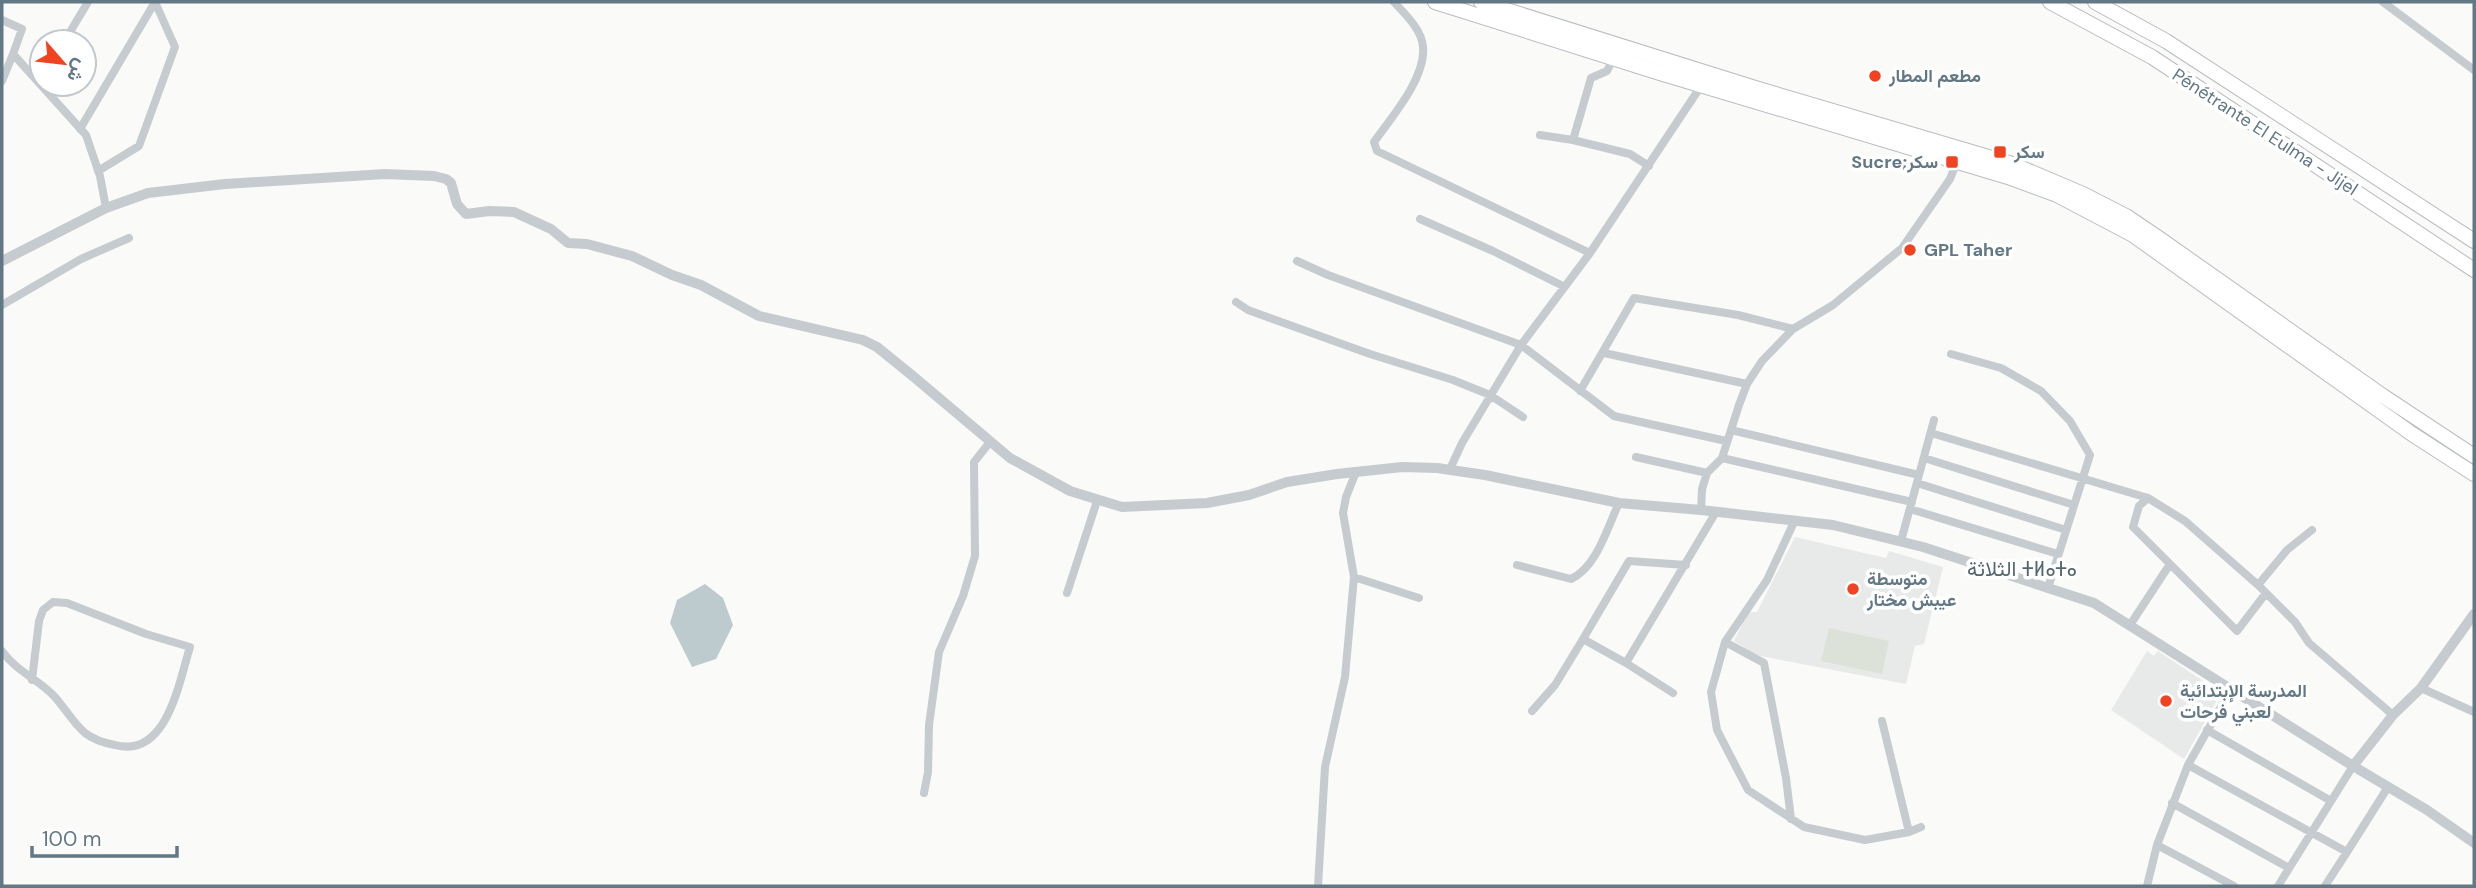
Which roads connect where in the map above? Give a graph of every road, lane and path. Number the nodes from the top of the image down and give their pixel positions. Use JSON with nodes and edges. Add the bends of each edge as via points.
{"nodes":[{"id":1,"x":88,"y":2,"type":"edge"},
{"id":2,"x":155,"y":2,"type":"edge"},
{"id":3,"x":1394,"y":2,"type":"edge"},
{"id":4,"x":1434,"y":2,"type":"edge"},
{"id":5,"x":1480,"y":2,"type":"edge"},
{"id":6,"x":2050,"y":2,"type":"edge"},
{"id":7,"x":2095,"y":2,"type":"edge"},
{"id":8,"x":2383,"y":2,"type":"edge"},
{"id":9,"x":2,"y":20,"type":"edge"},
{"id":10,"x":72,"y":28,"type":"edge"},
{"id":11,"x":13,"y":54,"type":"junction"},
{"id":12,"x":1613,"y":59,"type":"junction"},
{"id":13,"x":28,"y":68,"type":"edge"},
{"id":14,"x":2474,"y":70,"type":"edge"},
{"id":15,"x":2,"y":81,"type":"edge"},
{"id":16,"x":1701,"y":86,"type":"junction"},
{"id":17,"x":56,"y":98,"type":"edge"},
{"id":18,"x":80,"y":128,"type":"junction"},
{"id":19,"x":1540,"y":135,"type":"dead end"},
{"id":20,"x":1573,"y":140,"type":"junction"},
{"id":21,"x":1957,"y":161,"type":"junction"},
{"id":22,"x":1649,"y":166,"type":"junction"},
{"id":23,"x":98,"y":171,"type":"junction"},
{"id":24,"x":106,"y":208,"type":"junction"},
{"id":25,"x":1420,"y":219,"type":"dead end"},
{"id":26,"x":129,"y":238,"type":"dead end"},
{"id":27,"x":2474,"y":241,"type":"edge"},
{"id":28,"x":1590,"y":253,"type":"junction"},
{"id":29,"x":2,"y":261,"type":"edge"},
{"id":30,"x":1297,"y":261,"type":"dead end"},
{"id":31,"x":2474,"y":270,"type":"edge"},
{"id":32,"x":1563,"y":286,"type":"junction"},
{"id":33,"x":1236,"y":302,"type":"dead end"},
{"id":34,"x":2,"y":305,"type":"edge"},
{"id":35,"x":1793,"y":329,"type":"junction"},
{"id":36,"x":1521,"y":345,"type":"junction"},
{"id":37,"x":1604,"y":354,"type":"junction"},
{"id":38,"x":1951,"y":354,"type":"dead end"},
{"id":39,"x":1747,"y":384,"type":"junction"},
{"id":40,"x":1580,"y":391,"type":"junction"},
{"id":41,"x":1490,"y":395,"type":"junction"},
{"id":42,"x":1524,"y":416,"type":"dead end"},
{"id":43,"x":1934,"y":420,"type":"dead end"},
{"id":44,"x":1731,"y":430,"type":"junction"},
{"id":45,"x":1931,"y":433,"type":"junction"},
{"id":46,"x":1726,"y":441,"type":"junction"},
{"id":47,"x":990,"y":442,"type":"junction"},
{"id":48,"x":2474,"y":456,"type":"edge"},
{"id":49,"x":1636,"y":457,"type":"dead end"},
{"id":50,"x":1924,"y":457,"type":"junction"},
{"id":51,"x":1722,"y":458,"type":"junction"},
{"id":52,"x":1450,"y":469,"type":"junction"},
{"id":53,"x":1356,"y":472,"type":"junction"},
{"id":54,"x":1707,"y":473,"type":"junction"},
{"id":55,"x":2474,"y":474,"type":"edge"},
{"id":56,"x":1918,"y":479,"type":"junction"},
{"id":57,"x":2082,"y":479,"type":"junction"},
{"id":58,"x":2148,"y":498,"type":"junction"},
{"id":59,"x":1097,"y":501,"type":"junction"},
{"id":60,"x":1619,"y":503,"type":"junction"},
{"id":61,"x":2074,"y":505,"type":"junction"},
{"id":62,"x":1911,"y":506,"type":"junction"},
{"id":63,"x":1701,"y":510,"type":"junction"},
{"id":64,"x":1716,"y":512,"type":"junction"},
{"id":65,"x":1795,"y":520,"type":"junction"},
{"id":66,"x":2066,"y":530,"type":"junction"},
{"id":67,"x":2312,"y":530,"type":"dead end"},
{"id":68,"x":1901,"y":541,"type":"junction"},
{"id":69,"x":2059,"y":554,"type":"junction"},
{"id":70,"x":2170,"y":564,"type":"junction"},
{"id":71,"x":1517,"y":565,"type":"dead end"},
{"id":72,"x":1686,"y":565,"type":"junction"},
{"id":73,"x":1354,"y":577,"type":"junction"},
{"id":74,"x":2258,"y":585,"type":"junction"},
{"id":75,"x":2048,"y":588,"type":"junction"},
{"id":76,"x":1067,"y":593,"type":"dead end"},
{"id":77,"x":2266,"y":593,"type":"junction"},
{"id":78,"x":1419,"y":598,"type":"dead end"},
{"id":79,"x":2474,"y":614,"type":"edge"},
{"id":80,"x":2130,"y":625,"type":"junction"},
{"id":81,"x":1583,"y":639,"type":"junction"},
{"id":82,"x":1725,"y":642,"type":"junction"},
{"id":83,"x":2,"y":651,"type":"edge"},
{"id":84,"x":1626,"y":663,"type":"junction"},
{"id":85,"x":32,"y":680,"type":"junction"},
{"id":86,"x":2421,"y":688,"type":"junction"},
{"id":87,"x":2231,"y":689,"type":"junction"},
{"id":88,"x":1673,"y":693,"type":"dead end"},
{"id":89,"x":1532,"y":711,"type":"dead end"},
{"id":90,"x":2474,"y":712,"type":"edge"},
{"id":91,"x":2393,"y":716,"type":"junction"},
{"id":92,"x":1882,"y":721,"type":"dead end"},
{"id":93,"x":2207,"y":730,"type":"junction"},
{"id":94,"x":2188,"y":765,"type":"junction"},
{"id":95,"x":2353,"y":766,"type":"junction"},
{"id":96,"x":2388,"y":787,"type":"junction"},
{"id":97,"x":924,"y":793,"type":"dead end"},
{"id":98,"x":2331,"y":801,"type":"junction"},
{"id":99,"x":2172,"y":803,"type":"junction"},
{"id":100,"x":1791,"y":819,"type":"junction"},
{"id":101,"x":1921,"y":827,"type":"dead end"},
{"id":102,"x":1909,"y":832,"type":"junction"},
{"id":103,"x":2311,"y":833,"type":"junction"},
{"id":104,"x":2474,"y":843,"type":"edge"},
{"id":105,"x":2157,"y":845,"type":"junction"},
{"id":106,"x":2347,"y":852,"type":"junction"},
{"id":107,"x":2289,"y":868,"type":"junction"},
{"id":108,"x":1318,"y":886,"type":"edge"},
{"id":109,"x":2147,"y":886,"type":"edge"},
{"id":110,"x":2234,"y":886,"type":"edge"},
{"id":111,"x":2278,"y":886,"type":"edge"},
{"id":112,"x":2325,"y":886,"type":"edge"}],
"edges":[{"from":1,"to":10,"type":"street"},
{"from":2,"to":18,"type":"street"},
{"from":2,"to":23,"type":"street","via":[[175,47],[139,146]]},
{"from":3,"to":28,"type":"street","via":[[1412,21],[1423,46],[1421,64],[1408,94],[1374,142],[1377,151]]},
{"from":4,"to":12,"type":"highway"},
{"from":5,"to":48,"type":"highway","via":[[1999,160],[2083,194],[2126,216]]},
{"from":6,"to":31,"type":"highway","name":"Pénétrante El Eulma - Jijel","via":[[2152,57]]},
{"from":7,"to":27,"type":"highway","name":"Pénétrante El Eulma - Jijel","via":[[2166,41]]},
{"from":8,"to":14,"type":"street"},
{"from":9,"to":11,"type":"street","via":[[22,29]]},
{"from":11,"to":13,"type":"street"},
{"from":11,"to":15,"type":"street"},
{"from":12,"to":16,"type":"highway"},
{"from":12,"to":20,"type":"street","via":[[1607,71],[1591,78]]},
{"from":16,"to":21,"type":"highway"},
{"from":16,"to":22,"type":"street"},
{"from":17,"to":18,"type":"street"},
{"from":18,"to":23,"type":"street"},
{"from":19,"to":20,"type":"street"},
{"from":20,"to":22,"type":"street","via":[[1630,154]]},
{"from":21,"to":35,"type":"street","via":[[1950,179],[1902,248],[1833,305]]},
{"from":21,"to":55,"type":"highway","via":[[2057,195],[2133,235]]},
{"from":22,"to":28,"type":"street"},
{"from":23,"to":24,"type":"street"},
{"from":24,"to":29,"type":"street"},
{"from":24,"to":47,"type":"street","via":[[148,193],[190,187],[385,174],[442,177],[451,183],[457,204],[466,214],[514,212],[551,229],[568,243],[632,256],[759,316],[863,340]]},
{"from":25,"to":32,"type":"street"},
{"from":26,"to":34,"type":"street","via":[[81,259]]},
{"from":28,"to":32,"type":"street"},
{"from":30,"to":36,"type":"street"},
{"from":32,"to":36,"type":"street"},
{"from":33,"to":41,"type":"street"},
{"from":35,"to":37,"type":"street","via":[[1634,298]]},
{"from":35,"to":39,"type":"street"},
{"from":36,"to":40,"type":"street"},
{"from":36,"to":41,"type":"street"},
{"from":37,"to":39,"type":"street"},
{"from":37,"to":40,"type":"street"},
{"from":38,"to":57,"type":"street","via":[[2001,368],[2041,391],[2070,421],[2090,455]]},
{"from":39,"to":44,"type":"street"},
{"from":40,"to":46,"type":"street","via":[[1614,416]]},
{"from":41,"to":42,"type":"street"},
{"from":41,"to":52,"type":"street"},
{"from":43,"to":45,"type":"street"},
{"from":44,"to":46,"type":"street"},
{"from":44,"to":56,"type":"street"},
{"from":45,"to":50,"type":"street"},
{"from":45,"to":57,"type":"street"},
{"from":46,"to":51,"type":"street"},
{"from":47,"to":59,"type":"street","via":[[1029,470]]},
{"from":47,"to":97,"type":"street","via":[[974,462],[975,555],[939,652]]},
{"from":49,"to":54,"type":"street"},
{"from":50,"to":56,"type":"street"},
{"from":50,"to":61,"type":"street"},
{"from":51,"to":54,"type":"street"},
{"from":51,"to":62,"type":"street"},
{"from":52,"to":53,"type":"street","via":[[1402,467]]},
{"from":52,"to":60,"type":"street"},
{"from":53,"to":59,"type":"street","via":[[1287,482],[1207,503],[1122,507]]},
{"from":53,"to":73,"type":"street","via":[[1343,513]]},
{"from":54,"to":63,"type":"street"},
{"from":56,"to":62,"type":"street"},
{"from":56,"to":66,"type":"street"},
{"from":57,"to":58,"type":"street"},
{"from":57,"to":61,"type":"street"},
{"from":58,"to":70,"type":"street","via":[[2139,506],[2133,527]]},
{"from":58,"to":74,"type":"street","via":[[2185,521]]},
{"from":59,"to":76,"type":"street"},
{"from":60,"to":63,"type":"street"},
{"from":60,"to":71,"type":"street","via":[[1589,565],[1580,574],[1571,579]]},
{"from":61,"to":66,"type":"street"},
{"from":62,"to":68,"type":"street"},
{"from":62,"to":69,"type":"street"},
{"from":63,"to":64,"type":"street"},
{"from":64,"to":65,"type":"street"},
{"from":64,"to":72,"type":"street"},
{"from":65,"to":68,"type":"street"},
{"from":65,"to":82,"type":"street","via":[[1767,580]]},
{"from":66,"to":69,"type":"street"},
{"from":67,"to":74,"type":"street","via":[[2287,550]]},
{"from":68,"to":75,"type":"street"},
{"from":69,"to":75,"type":"street"},
{"from":70,"to":77,"type":"street","via":[[2237,631]]},
{"from":70,"to":80,"type":"street"},
{"from":72,"to":81,"type":"street","via":[[1629,561]]},
{"from":72,"to":84,"type":"street"},
{"from":73,"to":78,"type":"street"},
{"from":73,"to":108,"type":"street","via":[[1345,677],[1325,767]]},
{"from":74,"to":77,"type":"street"},
{"from":75,"to":80,"type":"street","via":[[2094,603]]},
{"from":77,"to":91,"type":"street","via":[[2309,642]]},
{"from":79,"to":86,"type":"street"},
{"from":80,"to":87,"type":"street"},
{"from":81,"to":84,"type":"street"},
{"from":81,"to":89,"type":"street","via":[[1555,685]]},
{"from":82,"to":100,"type":"street","via":[[1764,663]]},
{"from":82,"to":100,"type":"street","via":[[1711,692],[1717,730],[1748,790]]},
{"from":83,"to":85,"type":"street"},
{"from":84,"to":88,"type":"street"},
{"from":85,"to":85,"type":"street","via":[[55,696],[75,723],[97,741],[124,748],[136,746],[161,729],[169,715],[190,647],[53,602],[39,621]]},
{"from":86,"to":90,"type":"street"},
{"from":86,"to":91,"type":"street"},
{"from":87,"to":93,"type":"street"},
{"from":87,"to":95,"type":"street"},
{"from":91,"to":95,"type":"street"},
{"from":92,"to":102,"type":"street"},
{"from":93,"to":94,"type":"street"},
{"from":93,"to":98,"type":"street"},
{"from":94,"to":99,"type":"street"},
{"from":94,"to":103,"type":"street"},
{"from":95,"to":96,"type":"street"},
{"from":95,"to":98,"type":"street"},
{"from":96,"to":104,"type":"street"},
{"from":96,"to":106,"type":"street"},
{"from":98,"to":103,"type":"street"},
{"from":99,"to":105,"type":"street"},
{"from":99,"to":107,"type":"street"},
{"from":100,"to":102,"type":"street","via":[[1804,827],[1865,839]]},
{"from":101,"to":102,"type":"street"},
{"from":103,"to":106,"type":"street"},
{"from":103,"to":107,"type":"street"},
{"from":105,"to":109,"type":"street"},
{"from":105,"to":110,"type":"street"},
{"from":106,"to":112,"type":"street"},
{"from":107,"to":111,"type":"street"}]}
